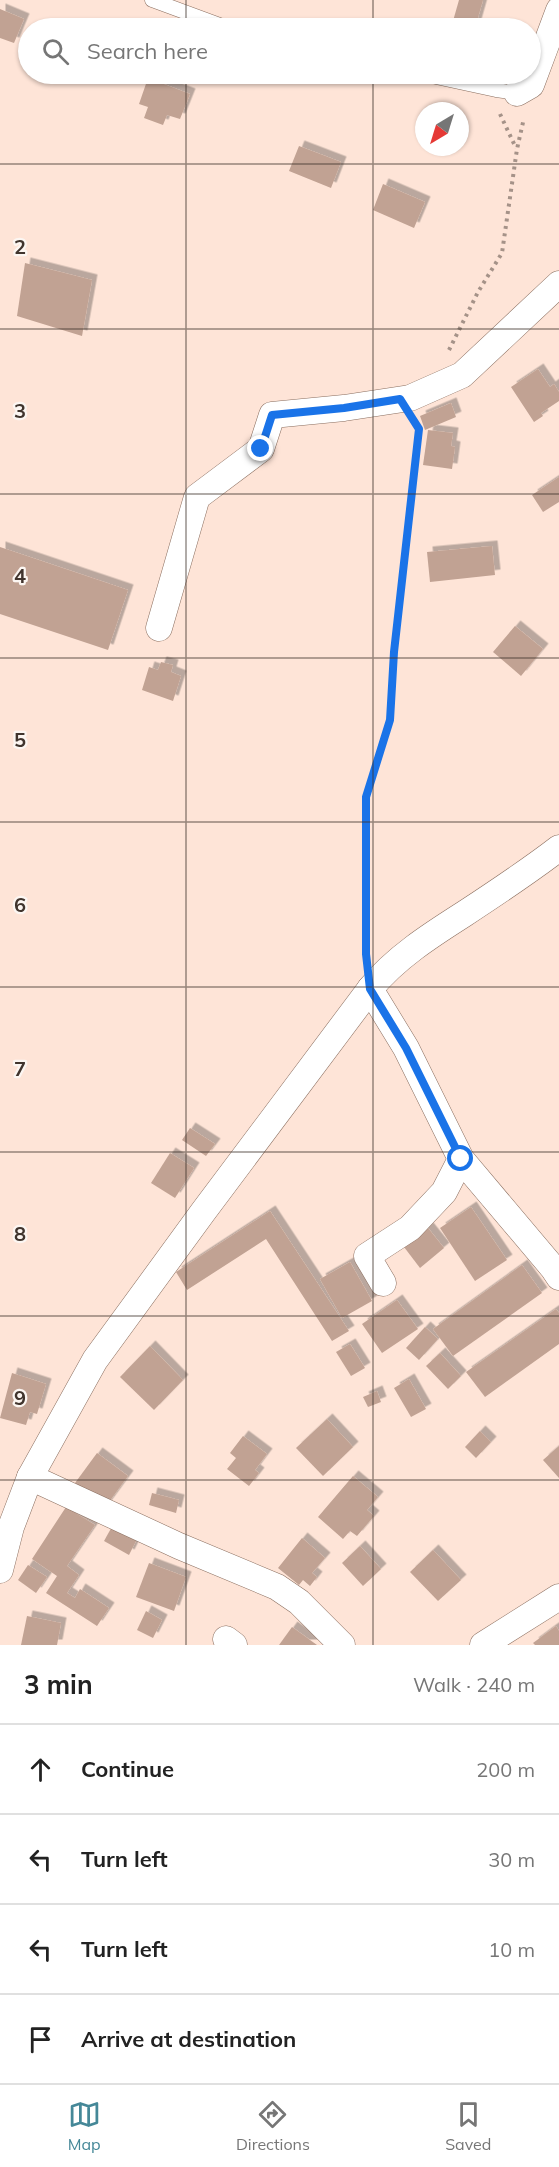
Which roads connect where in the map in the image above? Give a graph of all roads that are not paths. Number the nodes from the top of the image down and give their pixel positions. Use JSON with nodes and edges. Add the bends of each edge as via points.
{"nodes":[{"id":1,"x":152,"y":0,"type":"edge"},
{"id":2,"x":559,"y":10,"type":"edge"},
{"id":3,"x":201,"y":18,"type":"edge"},
{"id":4,"x":541,"y":51,"type":"edge"},
{"id":5,"x":469,"y":84,"type":"edge"},
{"id":6,"x":526,"y":84,"type":"edge"},
{"id":7,"x":524,"y":89,"type":"joint"},
{"id":8,"x":559,"y":284,"type":"edge"},
{"id":9,"x":159,"y":628,"type":"dead end"},
{"id":10,"x":559,"y":848,"type":"edge"},
{"id":11,"x":370,"y":989,"type":"junction"},
{"id":12,"x":461,"y":1159,"type":"junction"},
{"id":13,"x":559,"y":1278,"type":"edge"},
{"id":14,"x":383,"y":1283,"type":"dead end"},
{"id":15,"x":30,"y":1477,"type":"junction"},
{"id":16,"x":0,"y":1570,"type":"edge"},
{"id":17,"x":559,"y":1597,"type":"edge"},
{"id":18,"x":342,"y":1645,"type":"edge"},
{"id":19,"x":483,"y":1645,"type":"edge"}],
"edges":[{"from":1,"to":3,"type":"lane"},
{"from":2,"to":4,"type":"street"},
{"from":5,"to":7,"type":"lane"},
{"from":6,"to":7,"type":"street"},
{"from":8,"to":9,"type":"street","via":[[462,375],[410,398],[272,415],[261,449],[197,497]]},
{"from":10,"to":11,"type":"street","via":[[433,933],[382,973]]},
{"from":11,"to":12,"type":"street","via":[[406,1048]]},
{"from":11,"to":15,"type":"street","via":[[95,1360]]},
{"from":12,"to":13,"type":"street"},
{"from":12,"to":14,"type":"street","via":[[444,1192],[410,1228],[367,1256]]},
{"from":15,"to":16,"type":"street"},
{"from":15,"to":18,"type":"street","via":[[277,1587],[299,1602]]},
{"from":17,"to":19,"type":"street"}]}
